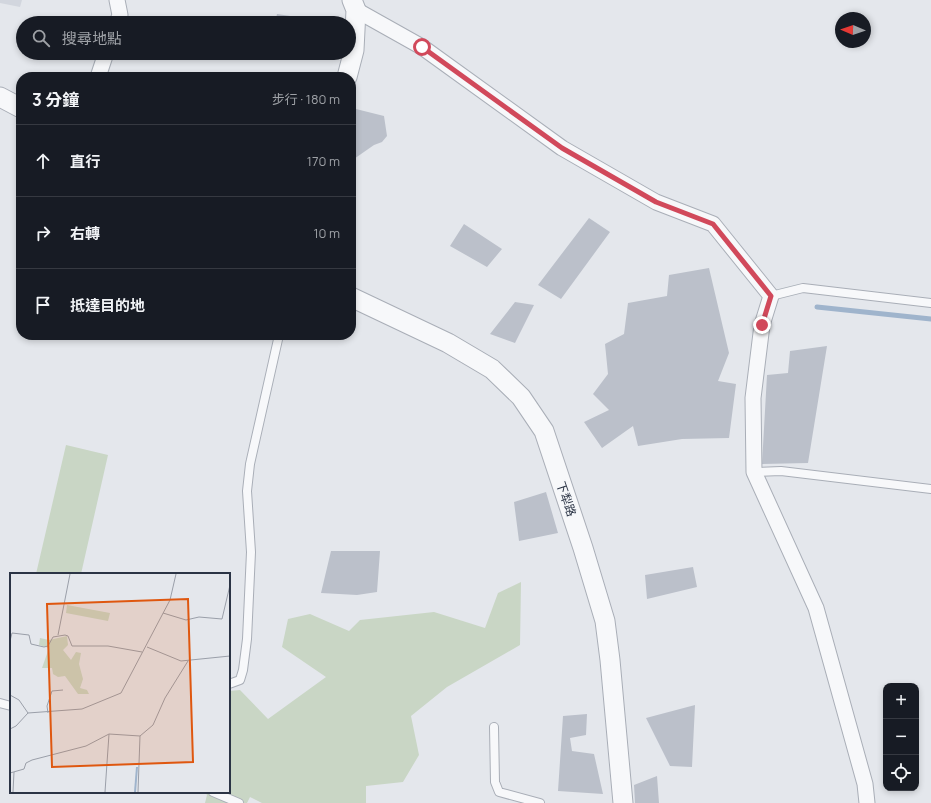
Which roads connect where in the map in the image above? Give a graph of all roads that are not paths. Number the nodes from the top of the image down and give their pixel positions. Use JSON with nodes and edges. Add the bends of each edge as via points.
{"nodes":[{"id":1,"x":117,"y":0,"type":"edge"},
{"id":2,"x":354,"y":5,"type":"edge"},
{"id":3,"x":120,"y":16,"type":"edge"},
{"id":4,"x":354,"y":16,"type":"edge"},
{"id":5,"x":104,"y":60,"type":"edge"},
{"id":6,"x":351,"y":60,"type":"edge"},
{"id":7,"x":100,"y":72,"type":"edge"},
{"id":8,"x":348,"y":72,"type":"edge"},
{"id":9,"x":0,"y":97,"type":"edge"},
{"id":10,"x":16,"y":105,"type":"edge"},
{"id":11,"x":771,"y":296,"type":"junction"},
{"id":12,"x":356,"y":299,"type":"edge"},
{"id":13,"x":931,"y":303,"type":"edge"},
{"id":14,"x":278,"y":340,"type":"edge"},
{"id":15,"x":754,"y":472,"type":"junction"},
{"id":16,"x":931,"y":488,"type":"edge"},
{"id":17,"x":230,"y":684,"type":"edge"},
{"id":18,"x":0,"y":704,"type":"edge"},
{"id":19,"x":10,"y":706,"type":"edge"},
{"id":20,"x":494,"y":727,"type":"dead end"},
{"id":21,"x":215,"y":793,"type":"edge"},
{"id":22,"x":239,"y":803,"type":"edge"},
{"id":23,"x":540,"y":803,"type":"edge"},
{"id":24,"x":623,"y":803,"type":"edge"},
{"id":25,"x":867,"y":803,"type":"edge"}],
"edges":[{"from":1,"to":3,"type":"street"},
{"from":2,"to":4,"type":"street"},
{"from":2,"to":11,"type":"street","via":[[422,47],[562,148],[656,202],[713,224]]},
{"from":5,"to":7,"type":"street"},
{"from":6,"to":8,"type":"street"},
{"from":9,"to":10,"type":"street"},
{"from":11,"to":13,"type":"lane","via":[[803,288]]},
{"from":11,"to":15,"type":"street","via":[[762,325],[753,398]]},
{"from":12,"to":24,"type":"street","name":"下犁路","via":[[448,343],[492,369],[521,397],[544,431],[605,621]]},
{"from":14,"to":17,"type":"lane","via":[[250,464],[247,491],[251,552],[246,656],[240,680]]},
{"from":15,"to":16,"type":"lane","via":[[781,471]]},
{"from":15,"to":25,"type":"street","via":[[816,608],[865,784]]},
{"from":18,"to":19,"type":"lane"},
{"from":20,"to":23,"type":"lane","via":[[495,782],[499,792]]},
{"from":21,"to":22,"type":"lane"}]}
